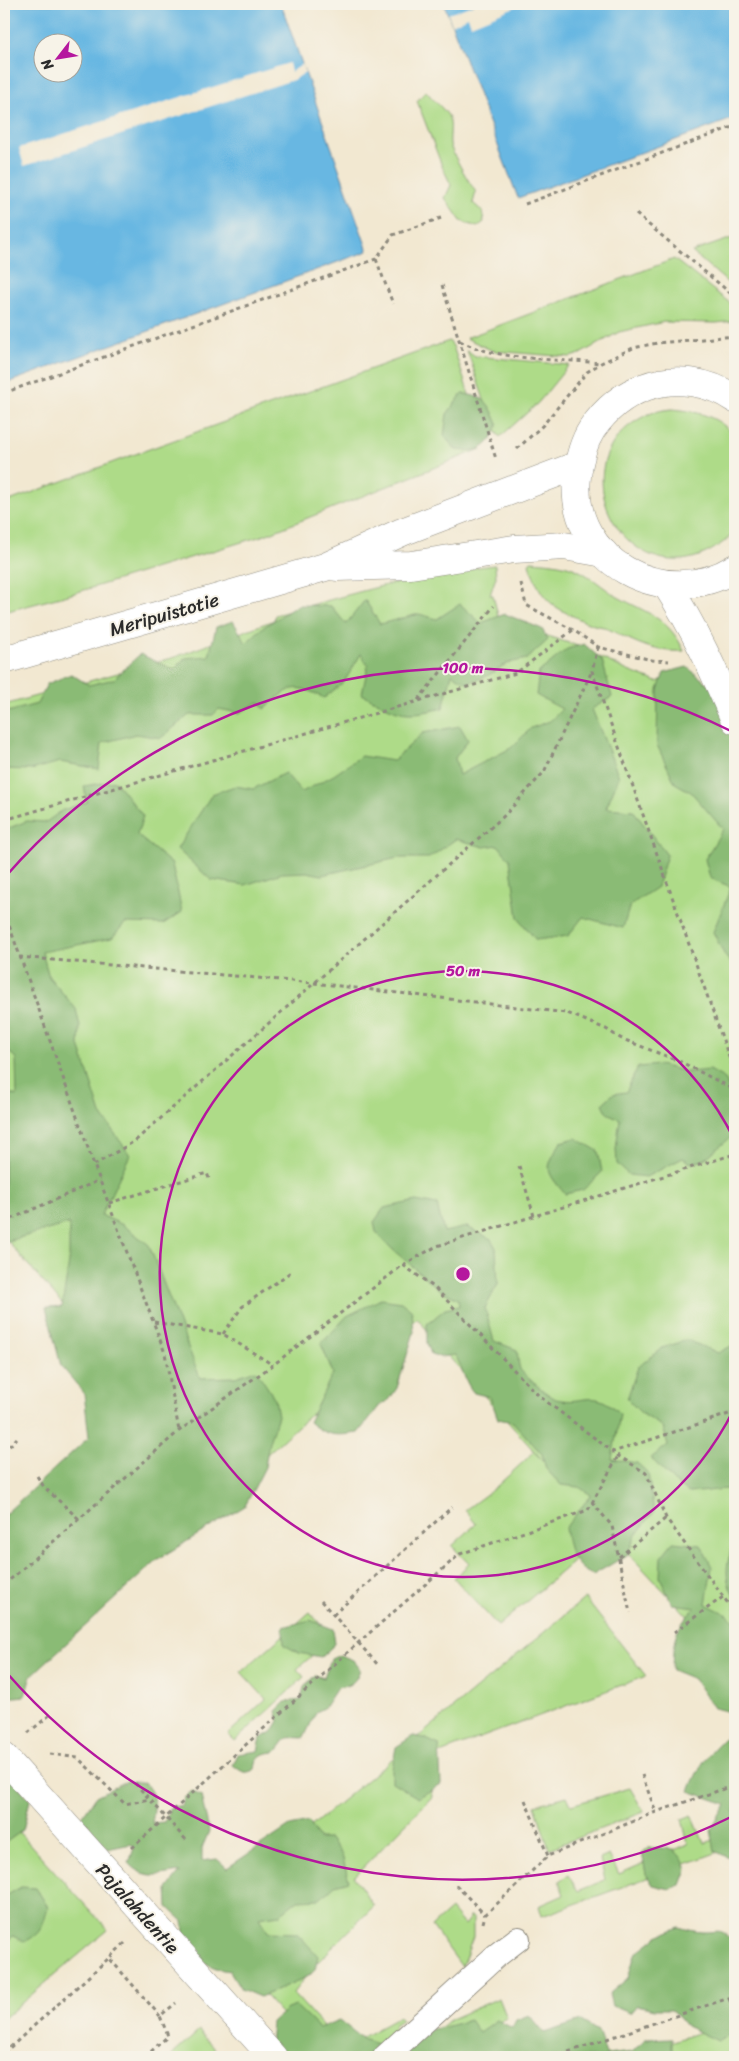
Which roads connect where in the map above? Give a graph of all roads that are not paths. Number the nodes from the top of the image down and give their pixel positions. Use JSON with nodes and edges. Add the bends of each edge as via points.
{"nodes":[{"id":1,"x":734,"y":395,"type":"edge"},
{"id":2,"x":578,"y":465,"type":"junction"},
{"id":3,"x":604,"y":553,"type":"junction"},
{"id":4,"x":325,"y":567,"type":"junction"},
{"id":5,"x":735,"y":568,"type":"edge"},
{"id":6,"x":666,"y":584,"type":"junction"},
{"id":7,"x":4,"y":660,"type":"edge"},
{"id":8,"x":735,"y":720,"type":"edge"},
{"id":9,"x":4,"y":1757,"type":"edge"},
{"id":10,"x":518,"y":1939,"type":"dead end"},
{"id":11,"x":273,"y":2057,"type":"edge"},
{"id":12,"x":385,"y":2057,"type":"edge"}],
"edges":[{"from":1,"to":2,"type":"main road","via":[[684,381],[636,390],[598,420]]},
{"from":2,"to":3,"type":"main road","via":[[578,503],[588,529]]},
{"from":2,"to":4,"type":"main road","name":"Meripuistotie","via":[[402,532]]},
{"from":3,"to":4,"type":"main road","name":"Meripuistotie","via":[[564,546],[514,548],[411,565]]},
{"from":3,"to":6,"type":"main road","via":[[632,574]]},
{"from":4,"to":7,"type":"main road","name":"Meripuistotie"},
{"from":5,"to":6,"type":"main road","via":[[705,582]]},
{"from":6,"to":8,"type":"main road","via":[[704,650]]},
{"from":9,"to":11,"type":"main road","name":"Pajalahdentie"},
{"from":10,"to":12,"type":"lane"}]}
